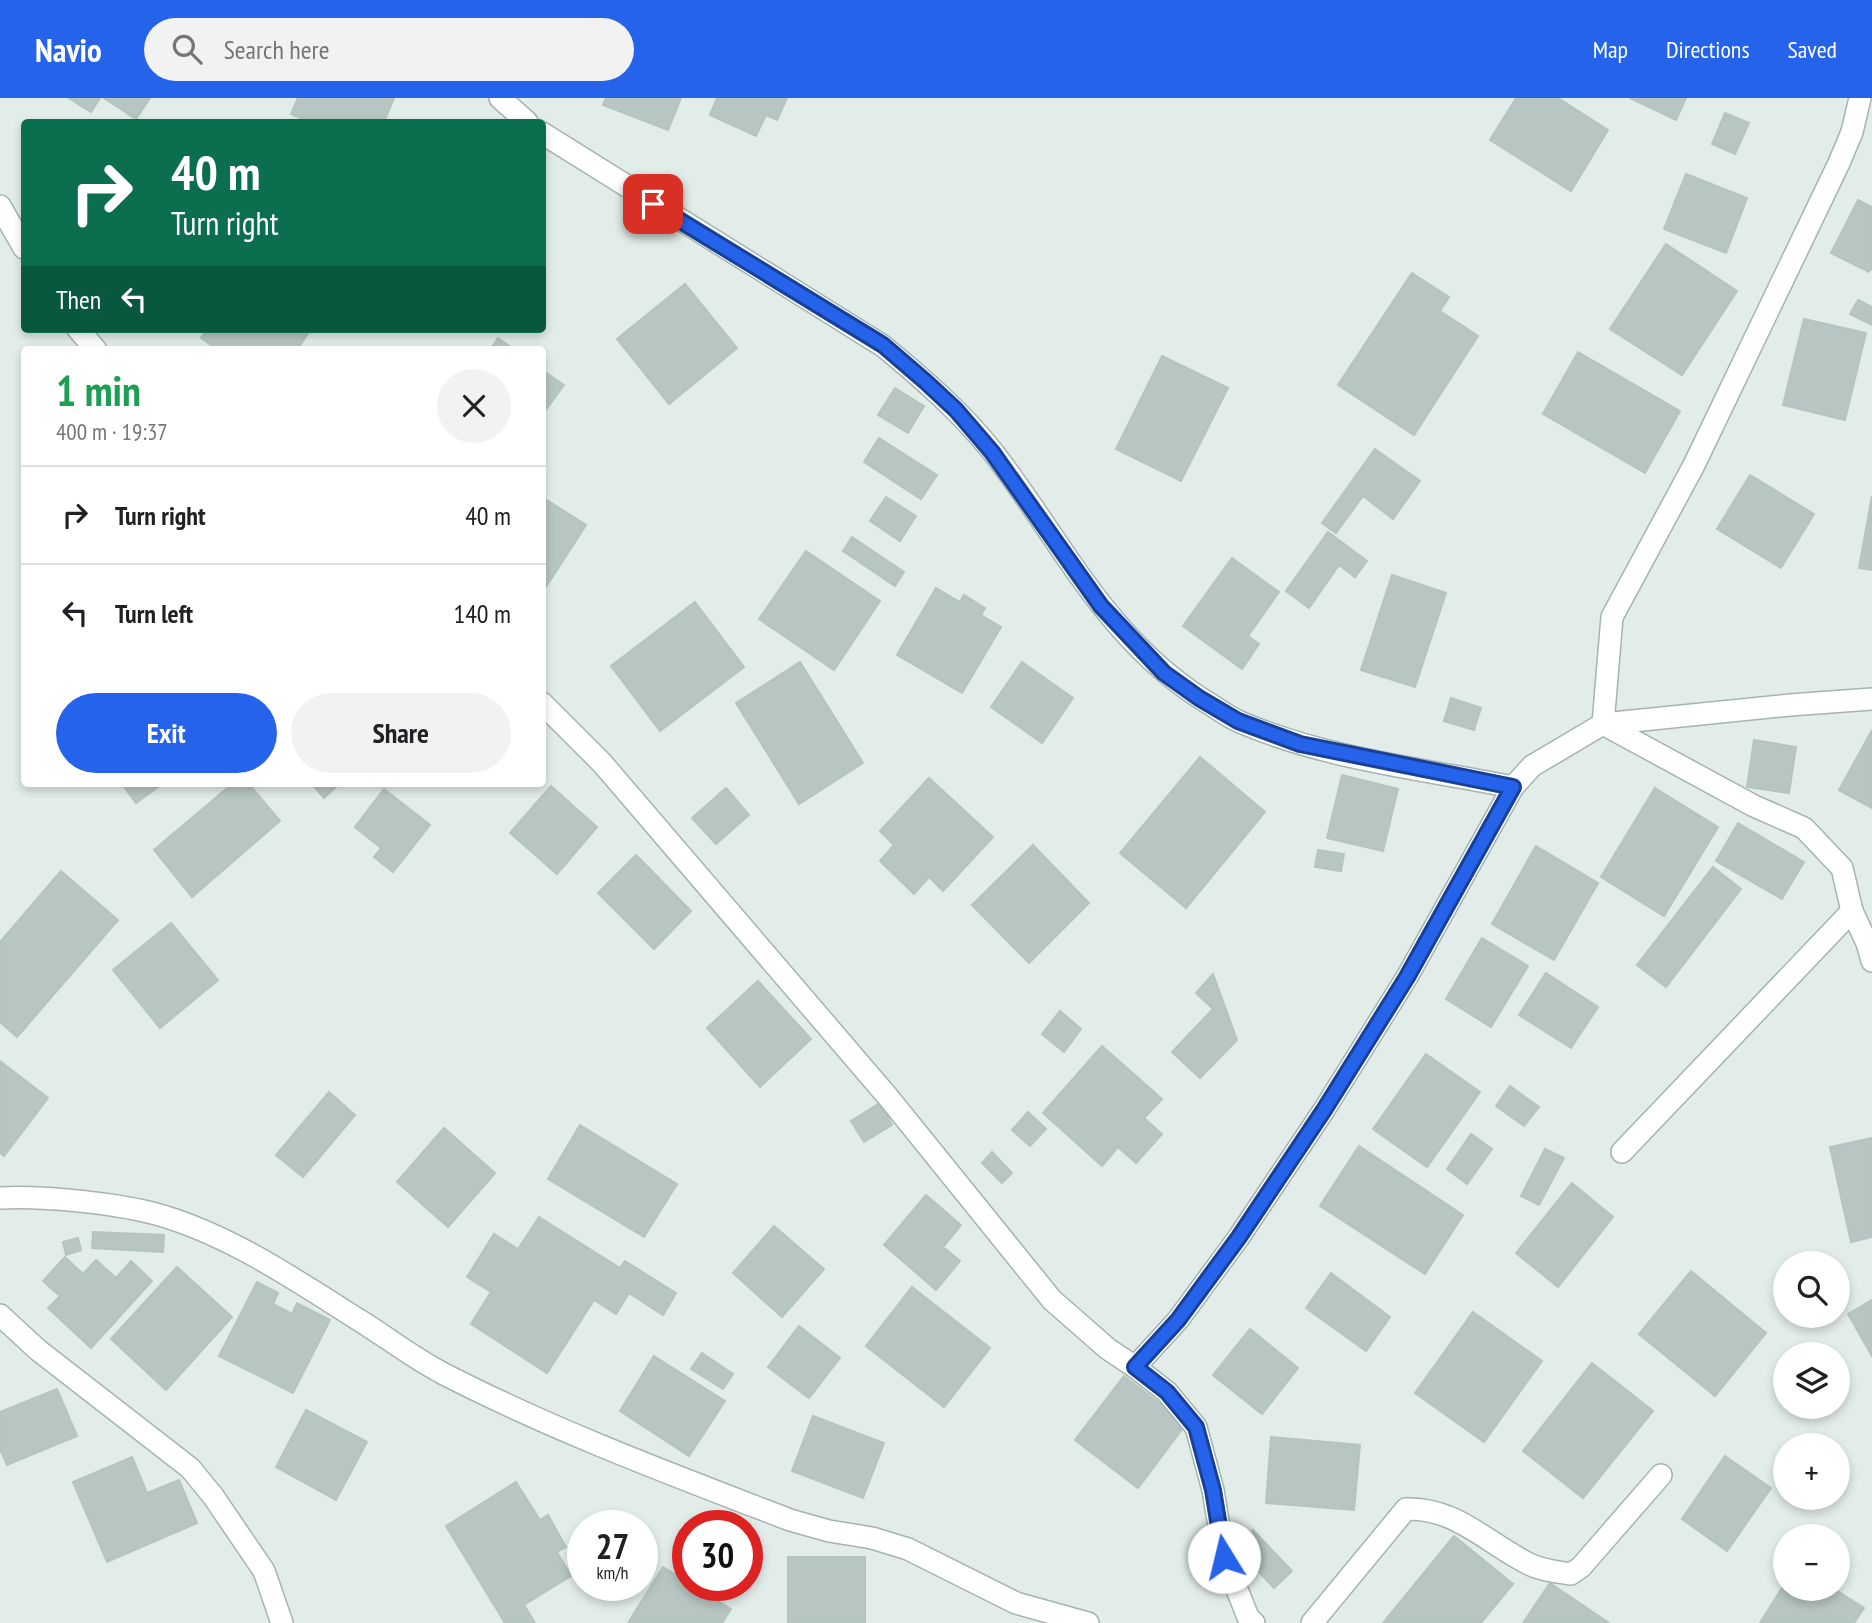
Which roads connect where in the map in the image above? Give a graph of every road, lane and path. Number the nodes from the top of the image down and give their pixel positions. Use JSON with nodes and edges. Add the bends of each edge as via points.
{"nodes":[{"id":1,"x":500,"y":98,"type":"edge"},
{"id":2,"x":1860,"y":98,"type":"edge"},
{"id":3,"x":524,"y":119,"type":"edge"},
{"id":4,"x":1862,"y":132,"type":"edge"},
{"id":5,"x":546,"y":136,"type":"edge"},
{"id":6,"x":0,"y":206,"type":"edge"},
{"id":7,"x":21,"y":243,"type":"edge"},
{"id":8,"x":1872,"y":699,"type":"edge"},
{"id":9,"x":546,"y":707,"type":"edge"},
{"id":10,"x":1603,"y":724,"type":"junction"},
{"id":11,"x":1513,"y":787,"type":"junction"},
{"id":12,"x":1852,"y":911,"type":"junction"},
{"id":13,"x":1872,"y":961,"type":"edge"},
{"id":14,"x":1622,"y":1152,"type":"dead end"},
{"id":15,"x":0,"y":1198,"type":"edge"},
{"id":16,"x":0,"y":1315,"type":"edge"},
{"id":17,"x":1135,"y":1367,"type":"junction"},
{"id":18,"x":1661,"y":1475,"type":"dead end"},
{"id":19,"x":282,"y":1623,"type":"edge"},
{"id":20,"x":1088,"y":1623,"type":"edge"},
{"id":21,"x":1254,"y":1623,"type":"edge"},
{"id":22,"x":1312,"y":1623,"type":"edge"}],
"edges":[{"from":1,"to":3,"type":"street"},
{"from":2,"to":4,"type":"street"},
{"from":4,"to":10,"type":"street","via":[[1612,618]]},
{"from":5,"to":11,"type":"street","via":[[883,345],[910,368],[956,410],[992,452],[1101,606],[1164,673],[1199,698],[1238,721],[1300,744]]},
{"from":6,"to":7,"type":"street"},
{"from":8,"to":10,"type":"street"},
{"from":9,"to":17,"type":"street","via":[[602,763],[870,1076],[1052,1300]]},
{"from":10,"to":11,"type":"street","via":[[1532,766]]},
{"from":10,"to":12,"type":"street","via":[[1804,828],[1842,868]]},
{"from":11,"to":17,"type":"street","via":[[1407,977],[1324,1110],[1178,1320]]},
{"from":12,"to":13,"type":"street"},
{"from":12,"to":14,"type":"street"},
{"from":15,"to":20,"type":"street","via":[[79,1202],[162,1215],[250,1253],[409,1354],[540,1420],[790,1520],[908,1549],[1016,1603]]},
{"from":16,"to":19,"type":"street","via":[[190,1468],[264,1571]]},
{"from":17,"to":21,"type":"street","via":[[1167,1392],[1196,1427],[1224,1557]]},
{"from":18,"to":22,"type":"street","via":[[1572,1574],[1531,1565],[1443,1513],[1406,1509]]}]}
